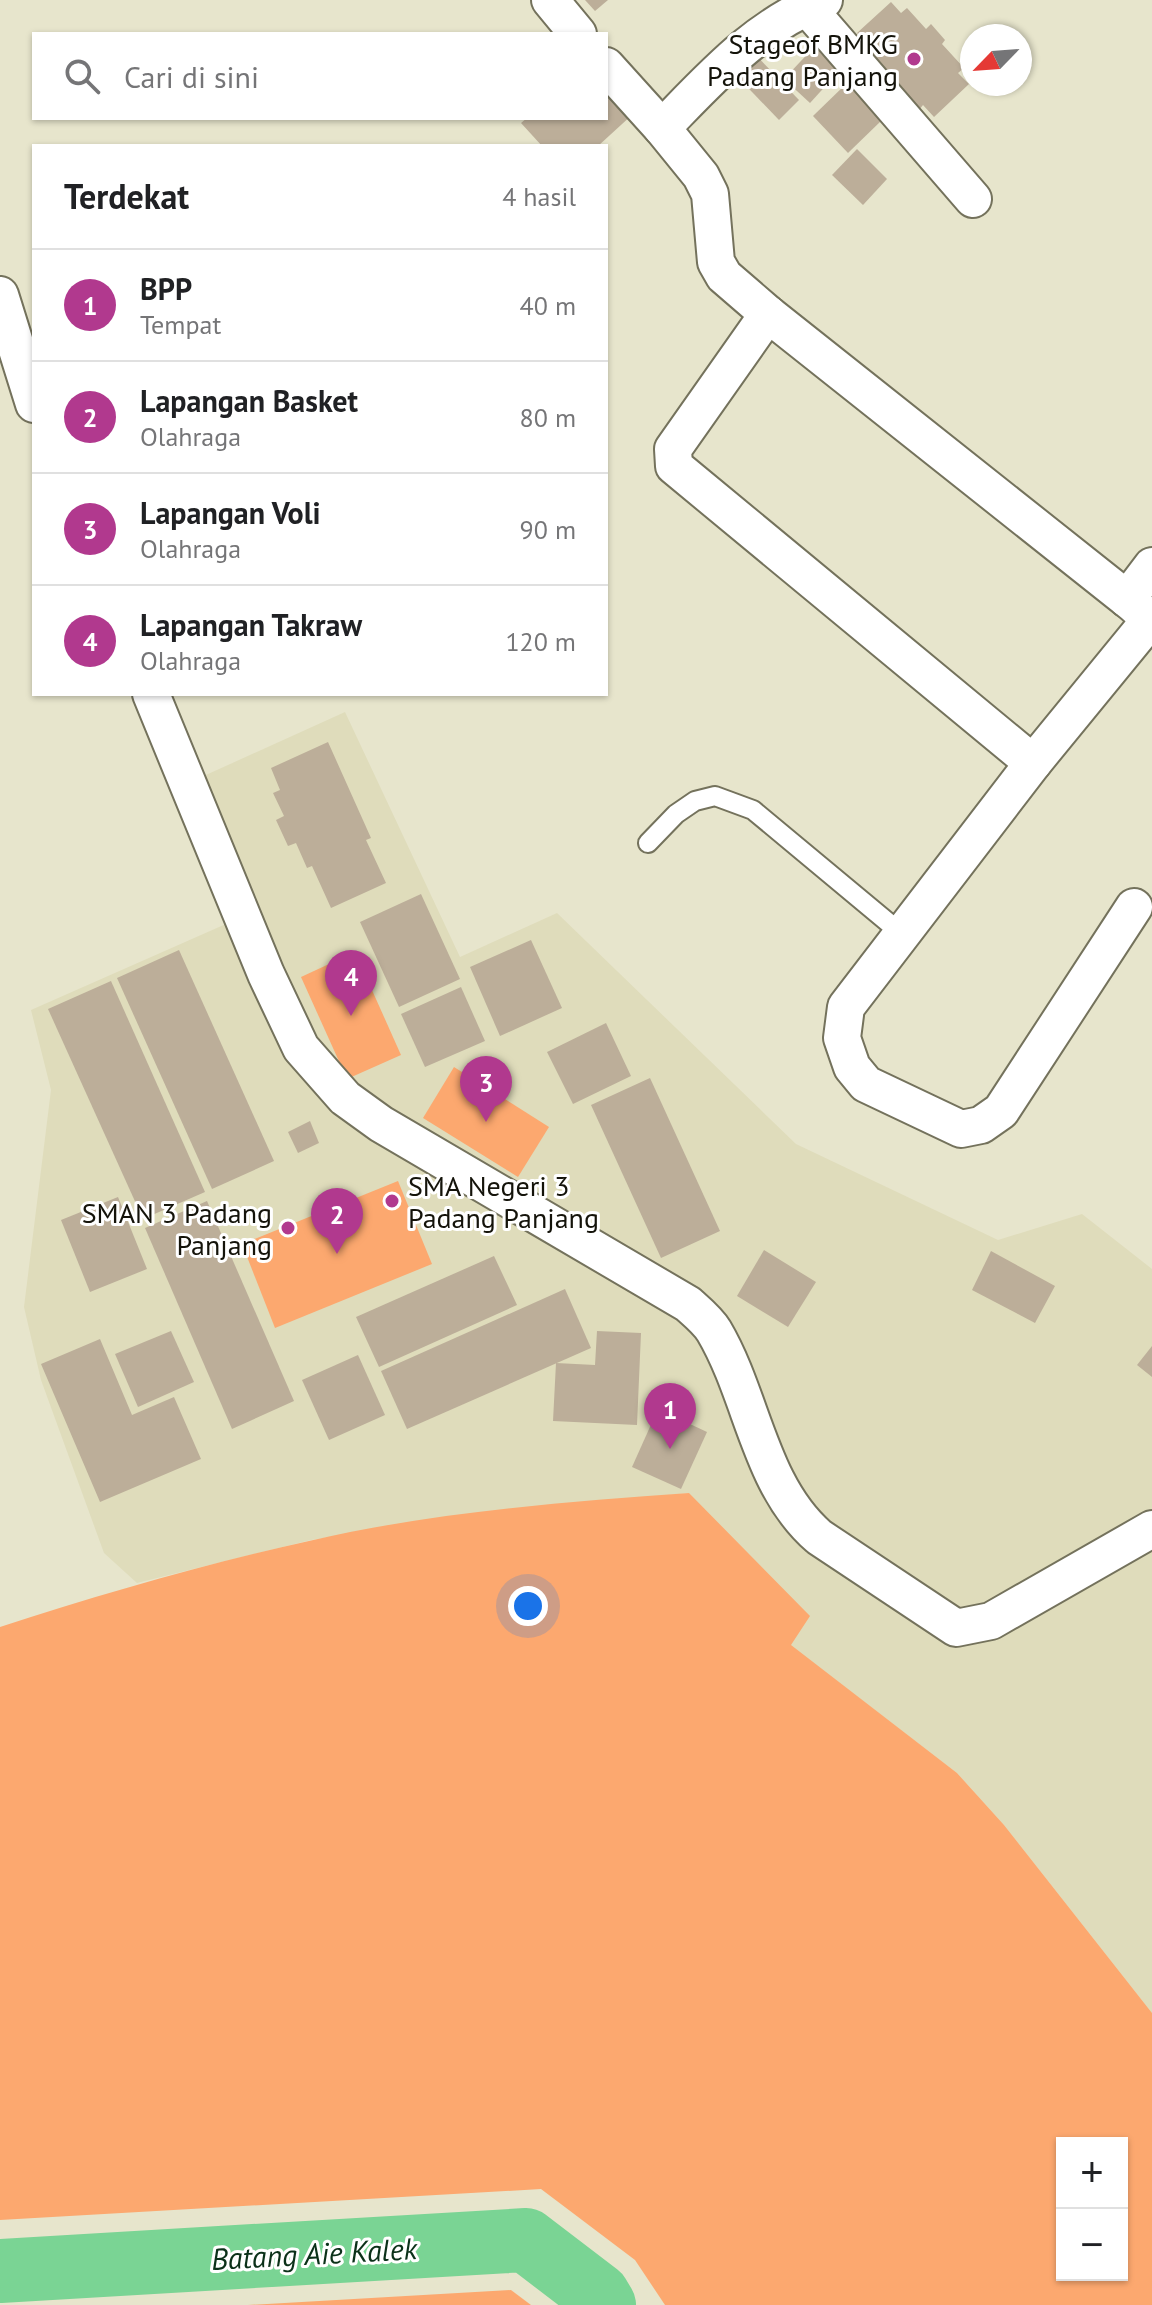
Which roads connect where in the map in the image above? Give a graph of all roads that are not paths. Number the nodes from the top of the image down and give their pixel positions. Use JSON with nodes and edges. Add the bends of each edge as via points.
{"nodes":[{"id":1,"x":550,"y":0,"type":"edge"},
{"id":2,"x":815,"y":3,"type":"edge"},
{"id":3,"x":576,"y":32,"type":"edge"},
{"id":4,"x":608,"y":68,"type":"edge"},
{"id":5,"x":662,"y":128,"type":"junction"},
{"id":6,"x":973,"y":199,"type":"dead end"},
{"id":7,"x":0,"y":295,"type":"edge"},
{"id":8,"x":768,"y":314,"type":"junction"},
{"id":9,"x":32,"y":398,"type":"edge"},
{"id":10,"x":1152,"y":566,"type":"edge"},
{"id":11,"x":1127,"y":599,"type":"junction"},
{"id":12,"x":152,"y":696,"type":"edge"},
{"id":13,"x":1033,"y":763,"type":"junction"},
{"id":14,"x":648,"y":843,"type":"dead end"},
{"id":15,"x":1134,"y":907,"type":"dead end"},
{"id":16,"x":902,"y":934,"type":"junction"},
{"id":17,"x":1152,"y":1529,"type":"edge"}],
"edges":[{"from":1,"to":3,"type":"street"},
{"from":2,"to":5,"type":"street","via":[[730,59]]},
{"from":2,"to":6,"type":"street"},
{"from":4,"to":5,"type":"street"},
{"from":5,"to":8,"type":"street","via":[[710,194],[716,262],[724,276]]},
{"from":7,"to":9,"type":"street"},
{"from":8,"to":11,"type":"street"},
{"from":8,"to":13,"type":"street","via":[[673,449],[674,466]]},
{"from":10,"to":11,"type":"street"},
{"from":11,"to":13,"type":"street","via":[[1142,611],[1141,631]]},
{"from":12,"to":17,"type":"street","via":[[301,1048],[345,1098],[381,1124],[688,1304],[713,1328],[781,1493],[798,1520],[956,1628],[991,1621]]},
{"from":13,"to":16,"type":"street"},
{"from":14,"to":16,"type":"lane","via":[[676,814],[715,796],[753,810]]},
{"from":15,"to":16,"type":"street","via":[[1001,1111],[981,1125],[961,1129],[866,1084],[852,1067],[842,1038],[846,1007]]}]}
